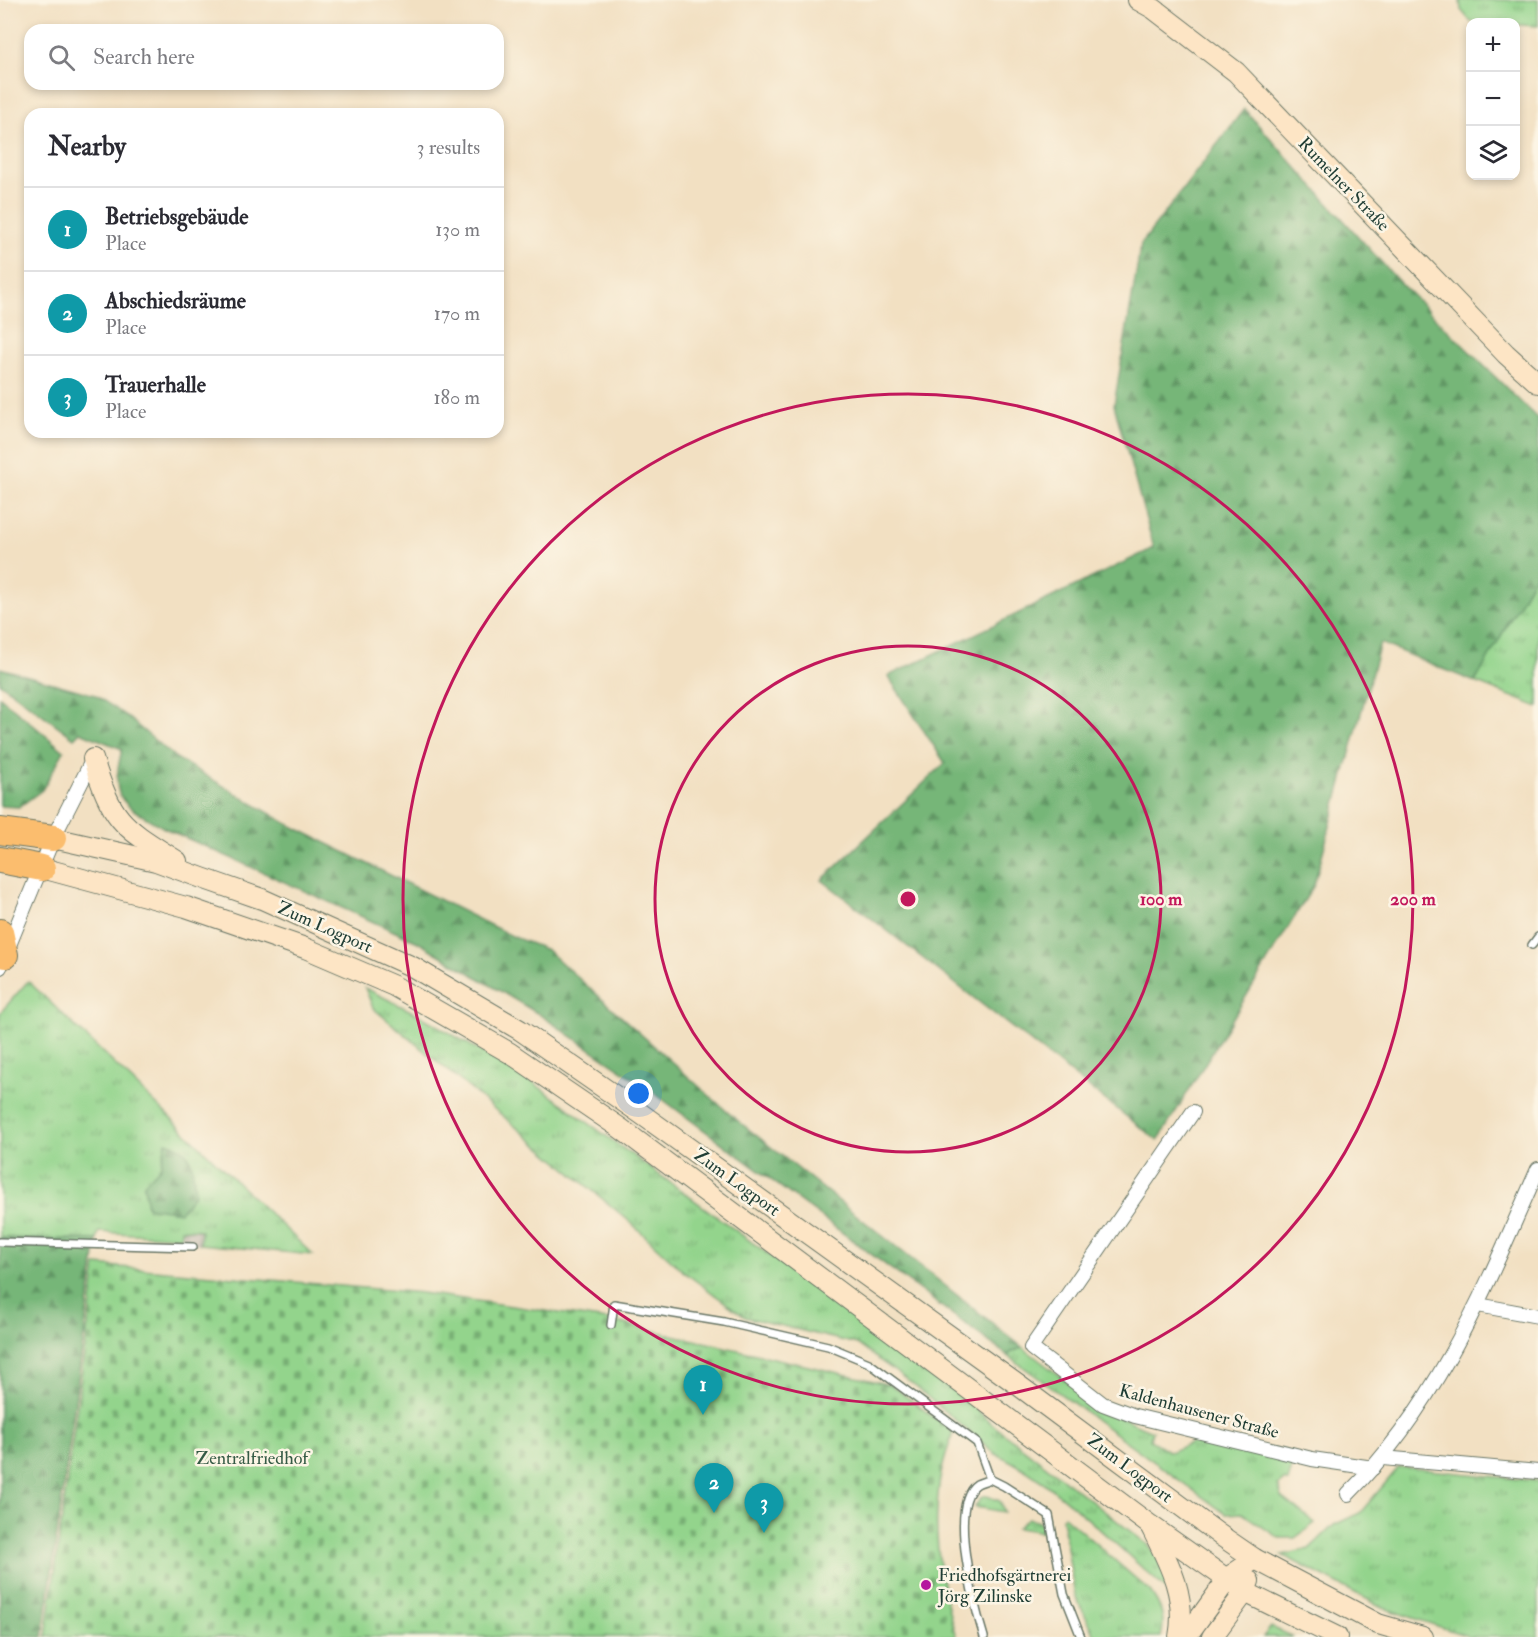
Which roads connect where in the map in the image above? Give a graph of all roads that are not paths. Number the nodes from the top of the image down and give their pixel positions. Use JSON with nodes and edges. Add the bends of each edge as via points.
{"nodes":[{"id":1,"x":1138,"y":0,"type":"edge"},
{"id":2,"x":1538,"y":383,"type":"edge"},
{"id":3,"x":93,"y":759,"type":"joint"},
{"id":4,"x":0,"y":831,"type":"edge"},
{"id":5,"x":53,"y":838,"type":"junction"},
{"id":6,"x":0,"y":860,"type":"edge"},
{"id":7,"x":42,"y":868,"type":"junction"},
{"id":8,"x":202,"y":878,"type":"junction"},
{"id":9,"x":1538,"y":937,"type":"edge"},
{"id":10,"x":1532,"y":945,"type":"dead end"},
{"id":11,"x":2,"y":951,"type":"edge"},
{"id":12,"x":1193,"y":1112,"type":"dead end"},
{"id":13,"x":1538,"y":1169,"type":"edge"},
{"id":14,"x":0,"y":1242,"type":"edge"},
{"id":15,"x":192,"y":1247,"type":"dead end"},
{"id":16,"x":1478,"y":1305,"type":"junction"},
{"id":17,"x":1538,"y":1316,"type":"edge"},
{"id":18,"x":610,"y":1325,"type":"dead end"},
{"id":19,"x":1378,"y":1463,"type":"junction"},
{"id":20,"x":1538,"y":1472,"type":"edge"},
{"id":21,"x":990,"y":1479,"type":"junction"},
{"id":22,"x":1348,"y":1494,"type":"dead end"},
{"id":23,"x":1150,"y":1525,"type":"junction"},
{"id":24,"x":1255,"y":1559,"type":"junction"},
{"id":25,"x":1227,"y":1579,"type":"junction"},
{"id":26,"x":1245,"y":1592,"type":"junction"},
{"id":27,"x":984,"y":1637,"type":"edge"},
{"id":28,"x":1081,"y":1637,"type":"edge"},
{"id":29,"x":1179,"y":1637,"type":"edge"},
{"id":30,"x":1186,"y":1637,"type":"edge"},
{"id":31,"x":1212,"y":1637,"type":"edge"},
{"id":32,"x":1337,"y":1637,"type":"edge"},
{"id":33,"x":1423,"y":1637,"type":"edge"}],
"edges":[{"from":1,"to":2,"type":"main road","name":"Rumelner Straße","via":[[1236,72]]},
{"from":3,"to":5,"type":"street"},
{"from":3,"to":8,"type":"main road","via":[[113,813],[133,833]]},
{"from":4,"to":5,"type":"highway","name":"Zum Logport"},
{"from":5,"to":7,"type":"street"},
{"from":5,"to":8,"type":"main road","name":"Zum Logport","via":[[156,861]]},
{"from":6,"to":7,"type":"highway","name":"Zum Logport"},
{"from":7,"to":11,"type":"street"},
{"from":7,"to":23,"type":"main road","name":"Zum Logport","via":[[186,907],[305,948],[394,986],[510,1053],[620,1128]]},
{"from":8,"to":24,"type":"main road","name":"Zum Logport","via":[[262,899],[413,967],[520,1030],[840,1256]]},
{"from":9,"to":10,"type":"lane"},
{"from":12,"to":19,"type":"street","name":"Kaldenhausener Straße","via":[[1031,1348],[1103,1404],[1135,1416],[1312,1459]]},
{"from":13,"to":16,"type":"street"},
{"from":14,"to":15,"type":"lane"},
{"from":16,"to":17,"type":"street"},
{"from":16,"to":19,"type":"street","via":[[1419,1407]]},
{"from":18,"to":21,"type":"lane","via":[[614,1304],[724,1322],[838,1350],[869,1363],[977,1443]]},
{"from":19,"to":20,"type":"street","name":"Kaldenhausener Straße"},
{"from":19,"to":22,"type":"street"},
{"from":21,"to":27,"type":"lane","via":[[976,1485],[967,1498],[963,1530],[975,1608]]},
{"from":21,"to":28,"type":"lane","via":[[1049,1515],[1064,1594]]},
{"from":23,"to":25,"type":"main road","name":"Zum Logport"},
{"from":23,"to":29,"type":"main road","via":[[1179,1588]]},
{"from":24,"to":25,"type":"main road"},
{"from":24,"to":26,"type":"main road"},
{"from":24,"to":33,"type":"main road","name":"Zum Logport","via":[[1378,1624]]},
{"from":25,"to":26,"type":"main road","name":"Zum Logport"},
{"from":25,"to":30,"type":"main road"},
{"from":26,"to":31,"type":"main road"},
{"from":26,"to":32,"type":"main road","name":"Zum Logport"}]}
